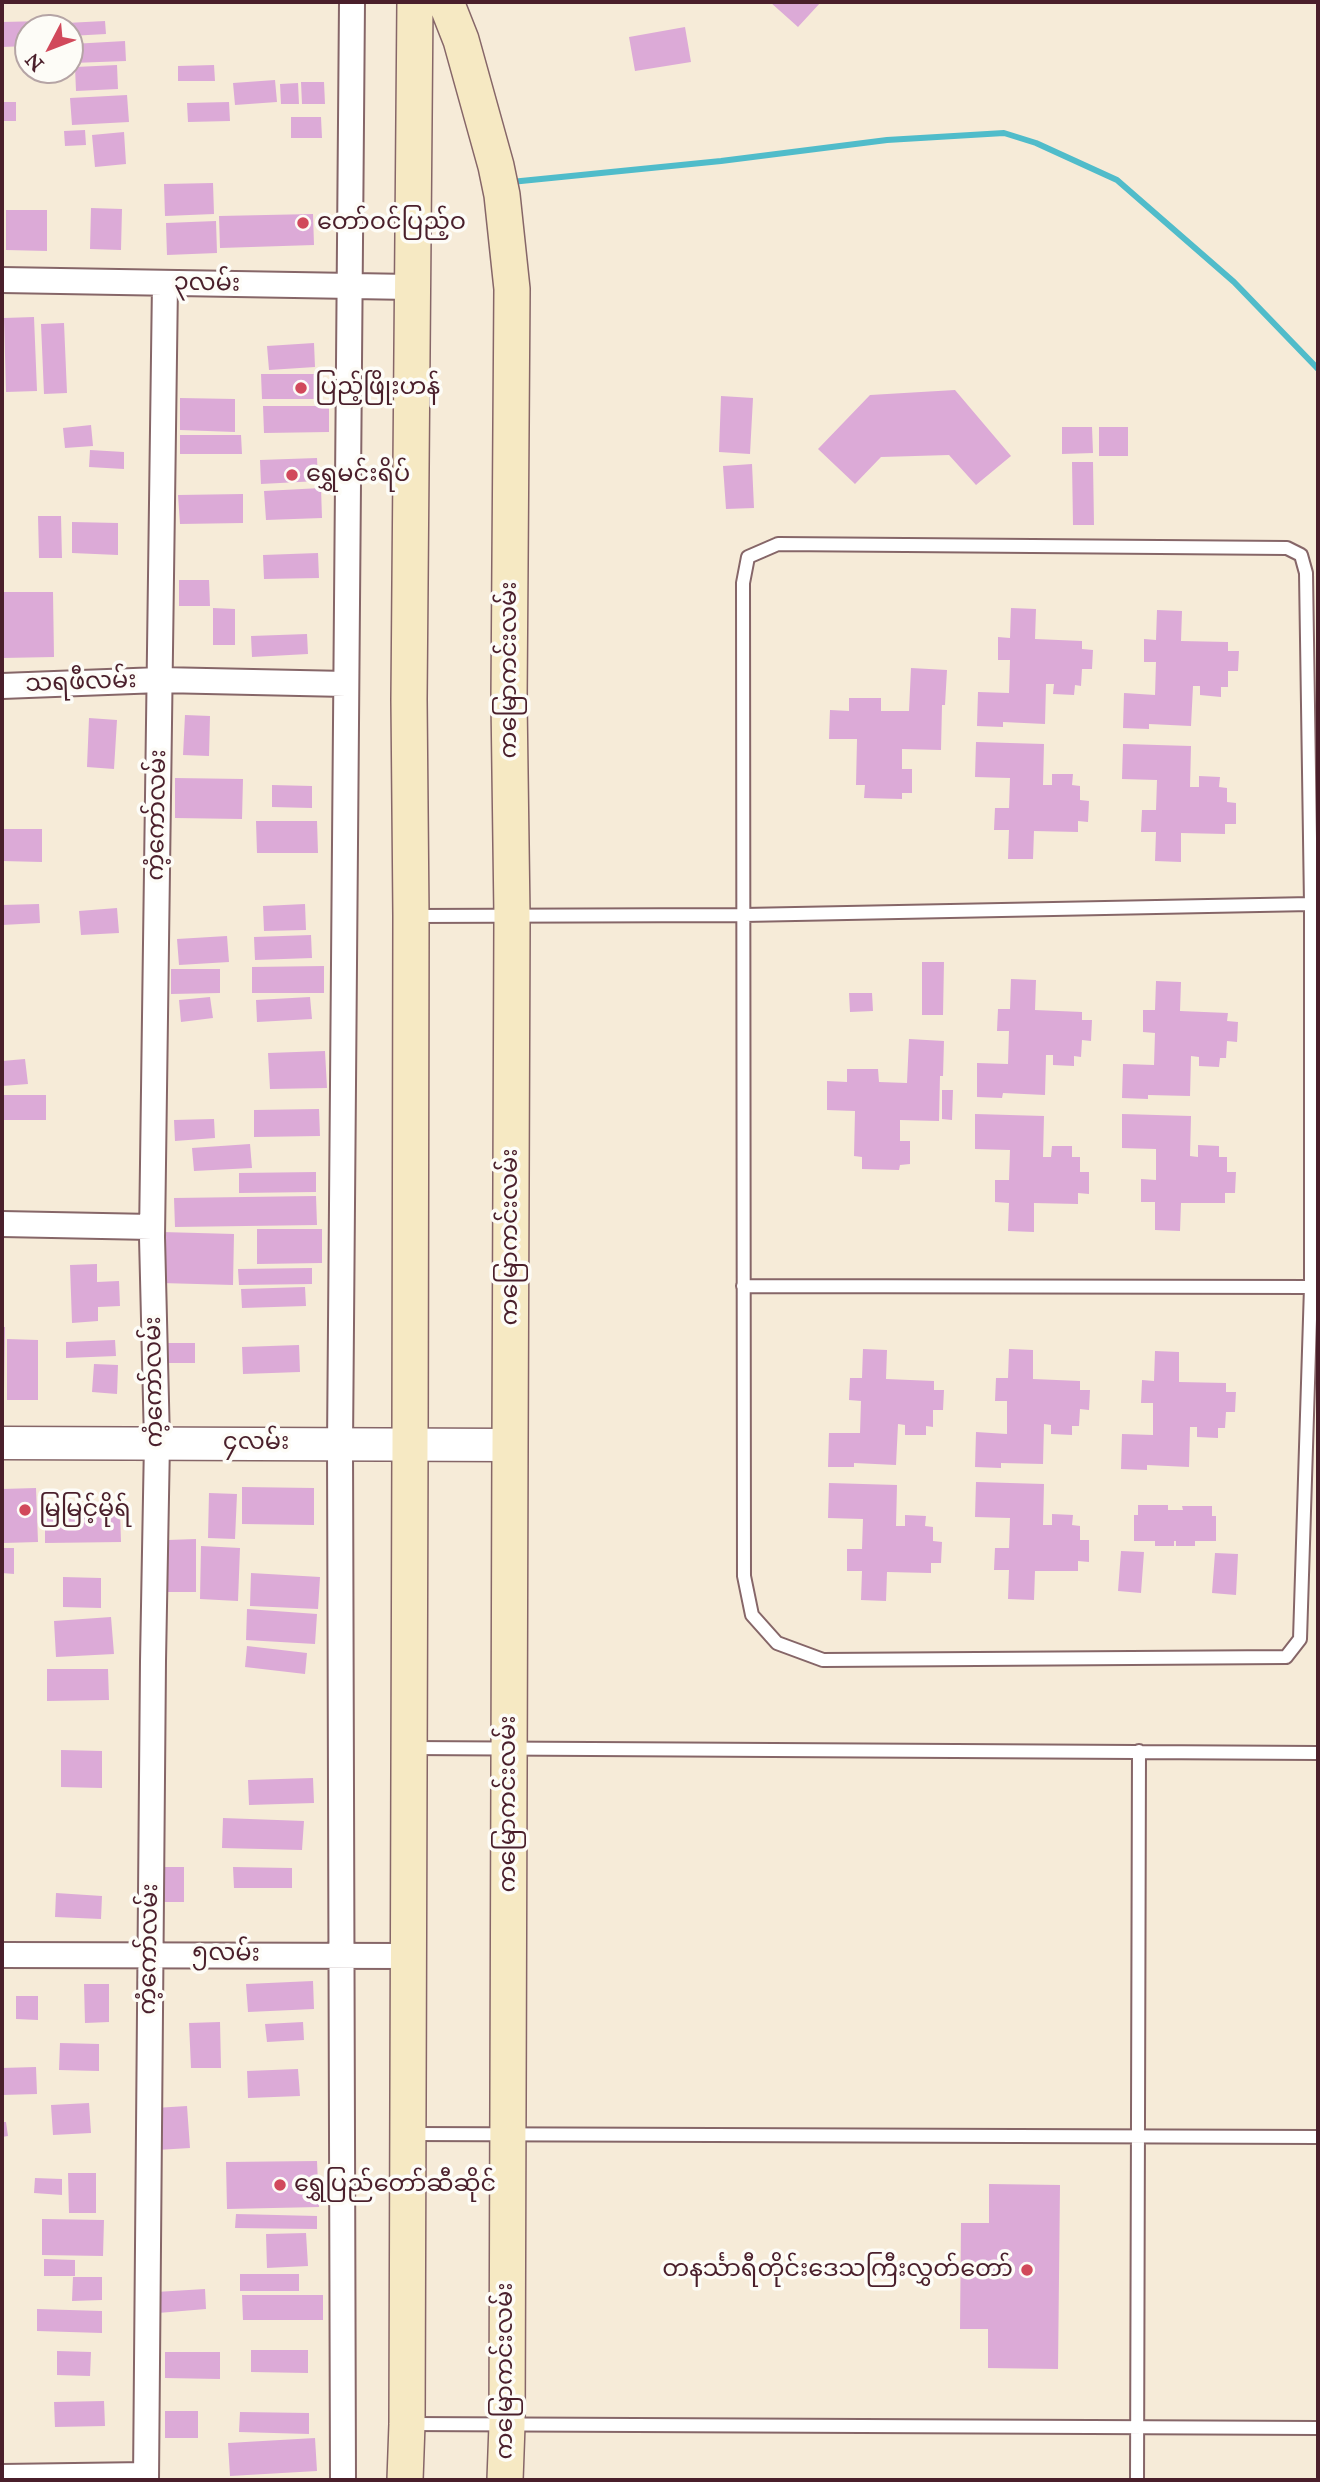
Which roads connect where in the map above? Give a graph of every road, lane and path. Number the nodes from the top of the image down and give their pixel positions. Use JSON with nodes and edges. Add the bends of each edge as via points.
{"nodes":[{"id":1,"x":352,"y":2,"type":"edge"},
{"id":2,"x":415,"y":2,"type":"edge"},
{"id":3,"x":446,"y":2,"type":"edge"},
{"id":4,"x":2,"y":279,"type":"edge"},
{"id":5,"x":165,"y":283,"type":"junction"},
{"id":6,"x":350,"y":286,"type":"junction"},
{"id":7,"x":411,"y":287,"type":"junction"},
{"id":8,"x":160,"y":680,"type":"junction"},
{"id":9,"x":346,"y":684,"type":"junction"},
{"id":10,"x":2,"y":686,"type":"edge"},
{"id":11,"x":1311,"y":904,"type":"junction"},
{"id":12,"x":744,"y":915,"type":"junction"},
{"id":13,"x":411,"y":916,"type":"junction"},
{"id":14,"x":512,"y":916,"type":"junction"},
{"id":15,"x":2,"y":1224,"type":"edge"},
{"id":16,"x":152,"y":1227,"type":"junction"},
{"id":17,"x":743,"y":1286,"type":"junction"},
{"id":18,"x":1311,"y":1287,"type":"junction"},
{"id":19,"x":157,"y":1442,"type":"junction"},
{"id":20,"x":2,"y":1443,"type":"edge"},
{"id":21,"x":340,"y":1444,"type":"junction"},
{"id":22,"x":410,"y":1444,"type":"junction"},
{"id":23,"x":510,"y":1445,"type":"junction"},
{"id":24,"x":409,"y":1748,"type":"junction"},
{"id":25,"x":509,"y":1748,"type":"junction"},
{"id":26,"x":1139,"y":1751,"type":"junction"},
{"id":27,"x":1318,"y":1753,"type":"edge"},
{"id":28,"x":150,"y":1953,"type":"junction"},
{"id":29,"x":2,"y":1955,"type":"edge"},
{"id":30,"x":341,"y":1955,"type":"junction"},
{"id":31,"x":408,"y":1956,"type":"junction"},
{"id":32,"x":507,"y":2133,"type":"junction"},
{"id":33,"x":406,"y":2134,"type":"junction"},
{"id":34,"x":1139,"y":2134,"type":"junction"},
{"id":35,"x":1318,"y":2137,"type":"edge"},
{"id":36,"x":407,"y":2424,"type":"junction"},
{"id":37,"x":507,"y":2425,"type":"junction"},
{"id":38,"x":1137,"y":2426,"type":"junction"},
{"id":39,"x":1318,"y":2428,"type":"edge"},
{"id":40,"x":2,"y":2477,"type":"edge"},
{"id":41,"x":146,"y":2478,"type":"edge"},
{"id":42,"x":343,"y":2480,"type":"edge"},
{"id":43,"x":405,"y":2480,"type":"edge"},
{"id":44,"x":505,"y":2480,"type":"edge"},
{"id":45,"x":1137,"y":2480,"type":"edge"}],
"edges":[{"from":1,"to":6,"type":"street"},
{"from":2,"to":7,"type":"main road"},
{"from":3,"to":14,"type":"main road","name":"ကမြောကင်းလမ်း","via":[[461,40],[499,180],[512,289]]},
{"from":4,"to":5,"type":"street","name":"၃လမ်း"},
{"from":5,"to":6,"type":"street","name":"၃လမ်း"},
{"from":5,"to":8,"type":"street","name":"ကံ့ကော်လမ်း"},
{"from":6,"to":7,"type":"street","name":"၃လမ်း"},
{"from":6,"to":9,"type":"street"},
{"from":7,"to":13,"type":"main road"},
{"from":8,"to":9,"type":"street","name":"သရဖီလမ်း"},
{"from":8,"to":10,"type":"street","name":"သရဖီလမ်း"},
{"from":8,"to":16,"type":"street","name":"ကံ့ကော်လမ်း"},
{"from":9,"to":21,"type":"street"},
{"from":11,"to":12,"type":"lane"},
{"from":11,"to":12,"type":"lane","via":[[1306,573],[1301,555],[1287,548],[778,544],[748,557],[743,583]]},
{"from":11,"to":18,"type":"lane"},
{"from":12,"to":14,"type":"lane"},
{"from":12,"to":17,"type":"lane"},
{"from":13,"to":14,"type":"lane"},
{"from":13,"to":22,"type":"main road"},
{"from":14,"to":23,"type":"main road","name":"ကမြောကင်းလမ်း"},
{"from":15,"to":16,"type":"street"},
{"from":16,"to":19,"type":"street","name":"ကံ့ကော်လမ်း"},
{"from":17,"to":18,"type":"lane"},
{"from":17,"to":18,"type":"lane","via":[[744,1576],[752,1615],[777,1643],[823,1660],[1286,1657],[1300,1639]]},
{"from":19,"to":20,"type":"street","name":"၄လမ်း"},
{"from":19,"to":21,"type":"street","name":"၄လမ်း"},
{"from":19,"to":28,"type":"street","name":"ကံ့ကော်လမ်း"},
{"from":21,"to":22,"type":"street","name":"၄လမ်း"},
{"from":21,"to":30,"type":"street"},
{"from":22,"to":23,"type":"street","name":"၄လမ်း"},
{"from":22,"to":24,"type":"main road"},
{"from":23,"to":25,"type":"main road","name":"ကမြောကင်းလမ်း"},
{"from":24,"to":25,"type":"lane"},
{"from":24,"to":31,"type":"main road"},
{"from":25,"to":26,"type":"lane"},
{"from":25,"to":32,"type":"main road","name":"ကမြောကင်းလမ်း"},
{"from":26,"to":27,"type":"lane"},
{"from":26,"to":34,"type":"lane"},
{"from":28,"to":29,"type":"street","name":"၅လမ်း"},
{"from":28,"to":30,"type":"street","name":"၅လမ်း"},
{"from":28,"to":41,"type":"street","name":"ကံ့ကော်လမ်း"},
{"from":30,"to":31,"type":"street","name":"၅လမ်း"},
{"from":30,"to":42,"type":"street"},
{"from":31,"to":33,"type":"main road"},
{"from":32,"to":33,"type":"lane"},
{"from":32,"to":34,"type":"lane"},
{"from":32,"to":37,"type":"main road","name":"ကမြောကင်းလမ်း"},
{"from":33,"to":36,"type":"main road"},
{"from":34,"to":35,"type":"lane"},
{"from":34,"to":38,"type":"lane"},
{"from":36,"to":37,"type":"lane"},
{"from":36,"to":43,"type":"main road"},
{"from":37,"to":38,"type":"lane"},
{"from":37,"to":44,"type":"main road","name":"ကမြောကင်းလမ်း"},
{"from":38,"to":39,"type":"lane"},
{"from":38,"to":45,"type":"lane"},
{"from":40,"to":41,"type":"street"}]}
